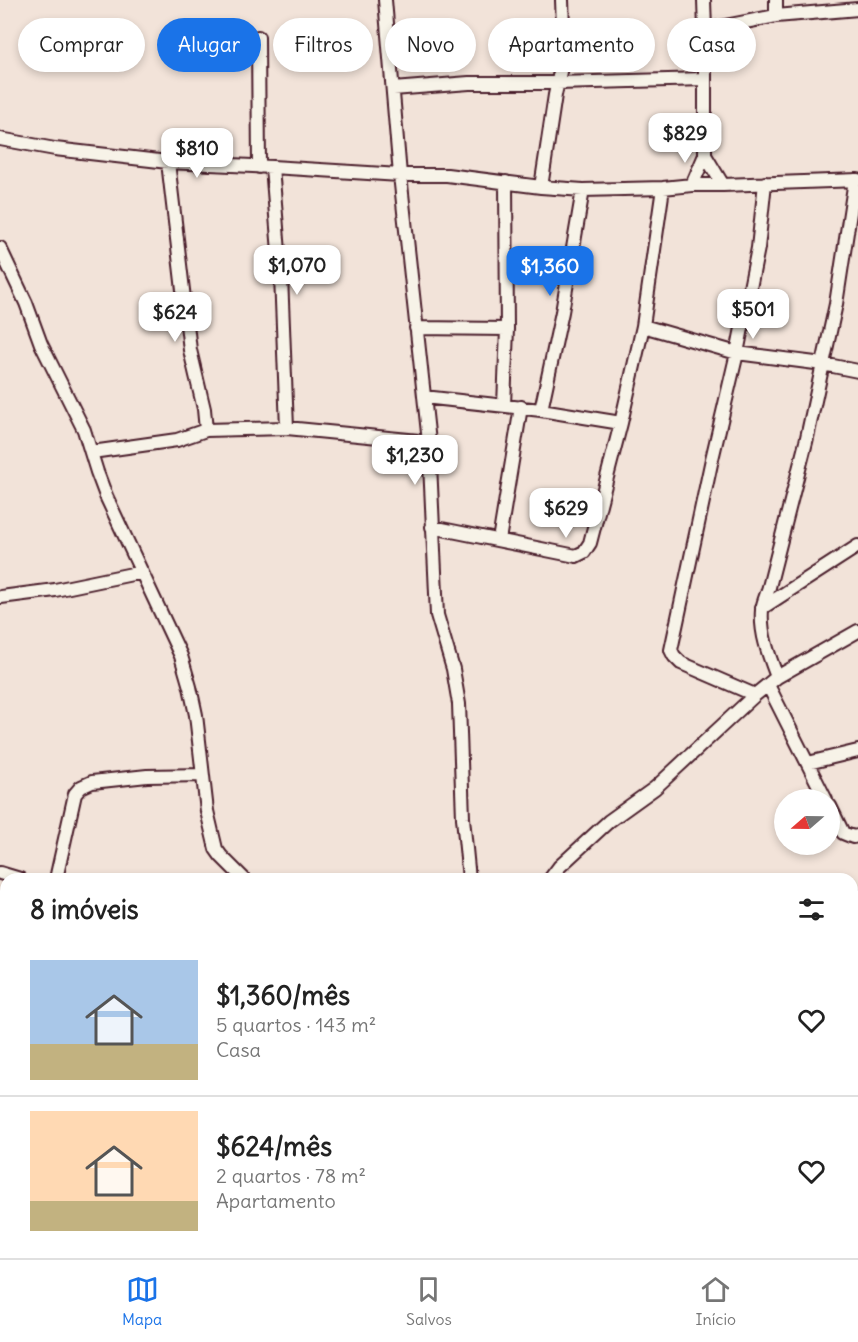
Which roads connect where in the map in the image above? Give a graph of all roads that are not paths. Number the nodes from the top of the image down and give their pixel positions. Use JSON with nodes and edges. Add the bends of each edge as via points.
{"nodes":[{"id":1,"x":385,"y":0,"type":"edge"},
{"id":2,"x":562,"y":0,"type":"edge"},
{"id":3,"x":704,"y":0,"type":"edge"},
{"id":4,"x":776,"y":0,"type":"edge"},
{"id":5,"x":858,"y":9,"type":"edge"},
{"id":6,"x":776,"y":16,"type":"junction"},
{"id":7,"x":705,"y":18,"type":"edge"},
{"id":8,"x":756,"y":20,"type":"edge"},
{"id":9,"x":260,"y":72,"type":"edge"},
{"id":10,"x":705,"y":72,"type":"edge"},
{"id":11,"x":705,"y":79,"type":"junction"},
{"id":12,"x":557,"y":83,"type":"junction"},
{"id":13,"x":393,"y":89,"type":"junction"},
{"id":14,"x":0,"y":139,"type":"edge"},
{"id":15,"x":705,"y":155,"type":"junction"},
{"id":16,"x":168,"y":162,"type":"junction"},
{"id":17,"x":265,"y":167,"type":"junction"},
{"id":18,"x":400,"y":175,"type":"junction"},
{"id":19,"x":857,"y":180,"type":"edge"},
{"id":20,"x":506,"y":182,"type":"junction"},
{"id":21,"x":765,"y":183,"type":"junction"},
{"id":22,"x":692,"y":185,"type":"junction"},
{"id":23,"x":723,"y":185,"type":"junction"},
{"id":24,"x":541,"y":187,"type":"junction"},
{"id":25,"x":663,"y":188,"type":"junction"},
{"id":26,"x":583,"y":190,"type":"junction"},
{"id":27,"x":0,"y":248,"type":"edge"},
{"id":28,"x":643,"y":326,"type":"junction"},
{"id":29,"x":416,"y":328,"type":"junction"},
{"id":30,"x":507,"y":329,"type":"junction"},
{"id":31,"x":737,"y":353,"type":"junction"},
{"id":32,"x":823,"y":364,"type":"junction"},
{"id":33,"x":858,"y":371,"type":"edge"},
{"id":34,"x":424,"y":397,"type":"junction"},
{"id":35,"x":504,"y":405,"type":"junction"},
{"id":36,"x":521,"y":407,"type":"junction"},
{"id":37,"x":541,"y":410,"type":"junction"},
{"id":38,"x":621,"y":423,"type":"junction"},
{"id":39,"x":287,"y":428,"type":"junction"},
{"id":40,"x":206,"y":430,"type":"junction"},
{"id":41,"x":429,"y":442,"type":"junction"},
{"id":42,"x":92,"y":452,"type":"junction"},
{"id":43,"x":432,"y":526,"type":"junction"},
{"id":44,"x":499,"y":540,"type":"junction"},
{"id":45,"x":858,"y":546,"type":"edge"},
{"id":46,"x":142,"y":572,"type":"junction"},
{"id":47,"x":1,"y":597,"type":"edge"},
{"id":48,"x":762,"y":608,"type":"junction"},
{"id":49,"x":858,"y":631,"type":"edge"},
{"id":50,"x":772,"y":681,"type":"junction"},
{"id":51,"x":755,"y":695,"type":"junction"},
{"id":52,"x":858,"y":751,"type":"edge"},
{"id":53,"x":808,"y":764,"type":"junction"},
{"id":54,"x":203,"y":775,"type":"junction"},
{"id":55,"x":820,"y":789,"type":"edge"},
{"id":56,"x":840,"y":827,"type":"edge"},
{"id":57,"x":858,"y":836,"type":"edge"},
{"id":58,"x":57,"y":873,"type":"edge"},
{"id":59,"x":238,"y":873,"type":"edge"},
{"id":60,"x":468,"y":873,"type":"edge"},
{"id":61,"x":554,"y":873,"type":"edge"}],
"edges":[{"from":1,"to":13,"type":"street"},
{"from":2,"to":12,"type":"street","via":[[564,52]]},
{"from":3,"to":7,"type":"street"},
{"from":4,"to":6,"type":"street"},
{"from":5,"to":6,"type":"street"},
{"from":6,"to":8,"type":"street"},
{"from":9,"to":17,"type":"street"},
{"from":10,"to":11,"type":"street"},
{"from":11,"to":12,"type":"street"},
{"from":11,"to":15,"type":"street"},
{"from":12,"to":13,"type":"street","via":[[469,82]]},
{"from":12,"to":24,"type":"street"},
{"from":13,"to":18,"type":"street"},
{"from":14,"to":16,"type":"street"},
{"from":15,"to":22,"type":"street"},
{"from":15,"to":23,"type":"street"},
{"from":16,"to":17,"type":"street"},
{"from":16,"to":40,"type":"street","via":[[190,350]]},
{"from":17,"to":18,"type":"street"},
{"from":17,"to":39,"type":"street","via":[[281,276]]},
{"from":18,"to":20,"type":"street","via":[[447,175]]},
{"from":18,"to":29,"type":"street"},
{"from":19,"to":21,"type":"street"},
{"from":19,"to":32,"type":"street"},
{"from":20,"to":24,"type":"street"},
{"from":20,"to":30,"type":"street"},
{"from":21,"to":23,"type":"street"},
{"from":21,"to":31,"type":"street","via":[[758,248]]},
{"from":22,"to":23,"type":"street"},
{"from":22,"to":25,"type":"street"},
{"from":24,"to":26,"type":"street"},
{"from":25,"to":26,"type":"street"},
{"from":25,"to":28,"type":"street"},
{"from":26,"to":37,"type":"street"},
{"from":27,"to":42,"type":"street"},
{"from":28,"to":31,"type":"street"},
{"from":28,"to":38,"type":"street"},
{"from":29,"to":30,"type":"street"},
{"from":29,"to":34,"type":"street"},
{"from":30,"to":35,"type":"street"},
{"from":31,"to":32,"type":"street"},
{"from":31,"to":51,"type":"street","via":[[671,650],[681,663]]},
{"from":32,"to":33,"type":"street"},
{"from":32,"to":48,"type":"street"},
{"from":34,"to":35,"type":"street"},
{"from":34,"to":41,"type":"street"},
{"from":35,"to":36,"type":"street"},
{"from":36,"to":37,"type":"street"},
{"from":36,"to":44,"type":"street"},
{"from":37,"to":38,"type":"street"},
{"from":38,"to":44,"type":"street","via":[[590,543],[584,552],[576,556]]},
{"from":39,"to":40,"type":"street"},
{"from":39,"to":41,"type":"street"},
{"from":40,"to":42,"type":"street","via":[[177,440]]},
{"from":41,"to":43,"type":"street"},
{"from":42,"to":46,"type":"street","via":[[106,495]]},
{"from":43,"to":44,"type":"street"},
{"from":43,"to":60,"type":"street","via":[[437,615],[459,704]]},
{"from":45,"to":48,"type":"street"},
{"from":46,"to":47,"type":"street"},
{"from":46,"to":54,"type":"street","via":[[181,656],[196,716]]},
{"from":48,"to":50,"type":"street"},
{"from":49,"to":50,"type":"street"},
{"from":50,"to":51,"type":"street"},
{"from":50,"to":53,"type":"street"},
{"from":51,"to":61,"type":"street","via":[[655,788],[609,821]]},
{"from":52,"to":53,"type":"street"},
{"from":53,"to":55,"type":"street"},
{"from":54,"to":58,"type":"street","via":[[147,776],[92,782],[81,787],[75,794]]},
{"from":54,"to":59,"type":"street","via":[[216,849]]},
{"from":56,"to":57,"type":"street","via":[[843,833]]}]}
